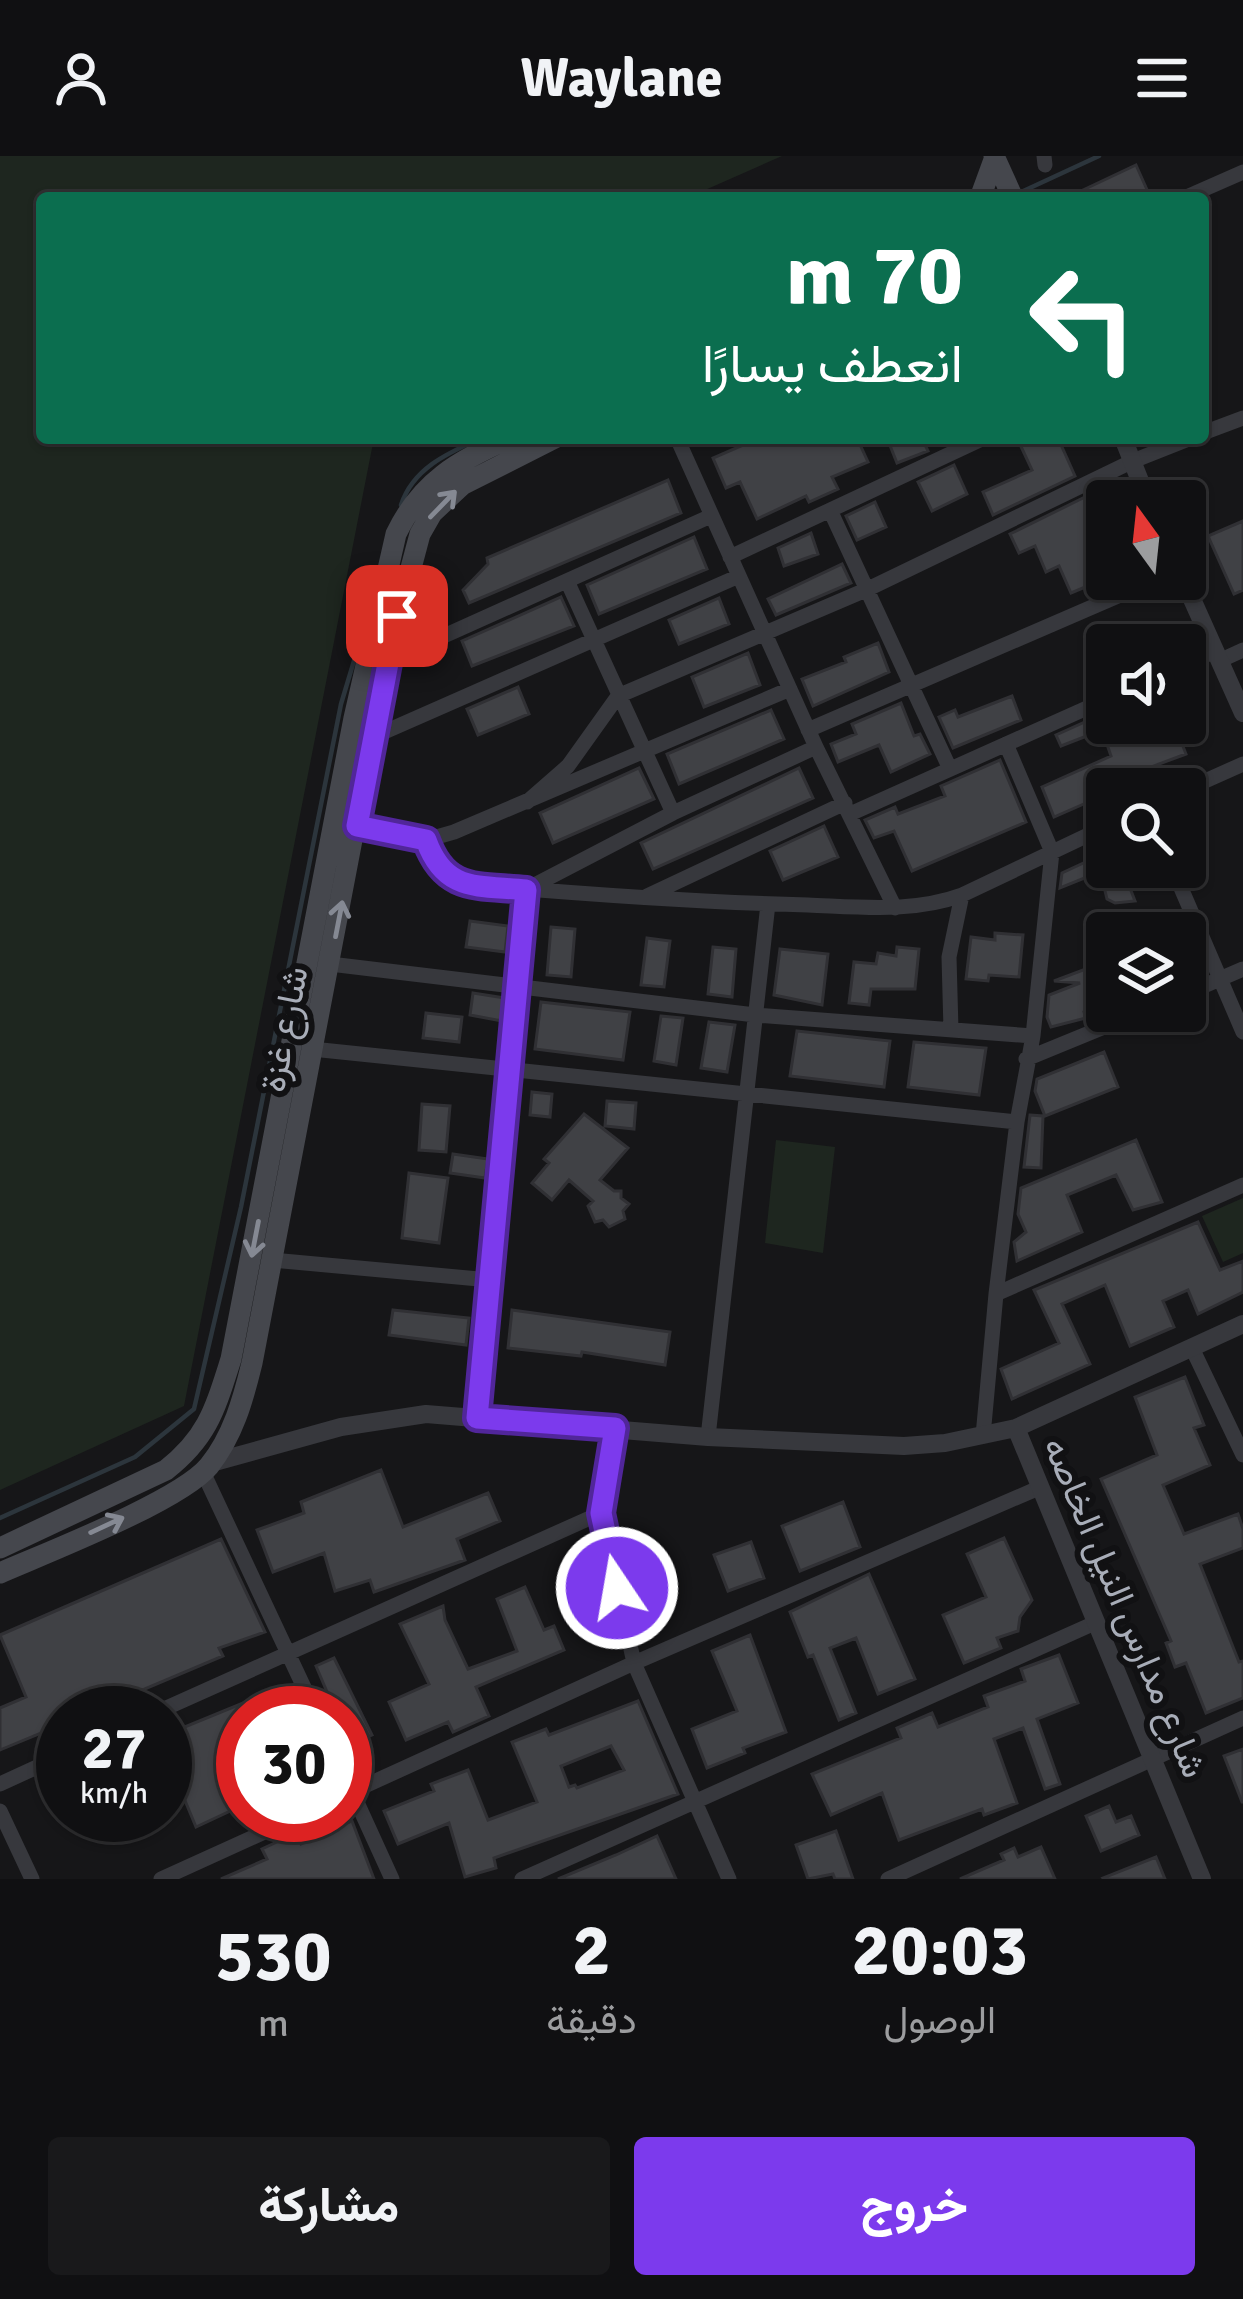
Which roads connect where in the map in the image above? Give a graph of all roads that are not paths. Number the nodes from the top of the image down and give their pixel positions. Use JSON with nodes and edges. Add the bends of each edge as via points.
{"nodes":[{"id":1,"x":995,"y":156,"type":"edge"},
{"id":2,"x":1243,"y":172,"type":"edge"},
{"id":3,"x":982,"y":192,"type":"edge"},
{"id":4,"x":1010,"y":192,"type":"edge"},
{"id":5,"x":1198,"y":192,"type":"edge"},
{"id":6,"x":1243,"y":418,"type":"edge"},
{"id":7,"x":1209,"y":431,"type":"edge"},
{"id":8,"x":498,"y":444,"type":"edge"},
{"id":9,"x":542,"y":444,"type":"edge"},
{"id":10,"x":680,"y":444,"type":"edge"},
{"id":11,"x":972,"y":444,"type":"edge"},
{"id":12,"x":1126,"y":444,"type":"edge"},
{"id":13,"x":1176,"y":444,"type":"edge"},
{"id":14,"x":1133,"y":461,"type":"junction"},
{"id":15,"x":1140,"y":480,"type":"edge"},
{"id":16,"x":830,"y":510,"type":"junction"},
{"id":17,"x":711,"y":516,"type":"junction"},
{"id":18,"x":730,"y":556,"type":"junction"},
{"id":19,"x":739,"y":576,"type":"junction"},
{"id":20,"x":568,"y":583,"type":"junction"},
{"id":21,"x":868,"y":589,"type":"junction"},
{"id":22,"x":1109,"y":600,"type":"edge"},
{"id":23,"x":1193,"y":600,"type":"edge"},
{"id":24,"x":764,"y":634,"type":"junction"},
{"id":25,"x":595,"y":641,"type":"junction"},
{"id":26,"x":1243,"y":650,"type":"edge"},
{"id":27,"x":1217,"y":656,"type":"junction"},
{"id":28,"x":1206,"y":659,"type":"edge"},
{"id":29,"x":386,"y":662,"type":"junction"},
{"id":30,"x":913,"y":685,"type":"junction"},
{"id":31,"x":790,"y":689,"type":"junction"},
{"id":32,"x":618,"y":695,"type":"junction"},
{"id":33,"x":1086,"y":708,"type":"edge"},
{"id":34,"x":1243,"y":713,"type":"edge"},
{"id":35,"x":373,"y":737,"type":"junction"},
{"id":36,"x":812,"y":738,"type":"junction"},
{"id":37,"x":1006,"y":744,"type":"junction"},
{"id":38,"x":645,"y":752,"type":"junction"},
{"id":39,"x":1243,"y":764,"type":"edge"},
{"id":40,"x":950,"y":769,"type":"junction"},
{"id":41,"x":1206,"y":781,"type":"edge"},
{"id":42,"x":527,"y":802,"type":"junction"},
{"id":43,"x":848,"y":809,"type":"junction"},
{"id":44,"x":673,"y":813,"type":"junction"},
{"id":45,"x":346,"y":824,"type":"junction"},
{"id":46,"x":1086,"y":836,"type":"edge"},
{"id":47,"x":426,"y":840,"type":"junction"},
{"id":48,"x":1052,"y":851,"type":"junction"},
{"id":49,"x":1181,"y":888,"type":"edge"},
{"id":50,"x":526,"y":890,"type":"junction"},
{"id":51,"x":962,"y":895,"type":"junction"},
{"id":52,"x":644,"y":898,"type":"junction"},
{"id":53,"x":768,"y":904,"type":"junction"},
{"id":54,"x":895,"y":908,"type":"junction"},
{"id":55,"x":330,"y":964,"type":"junction"},
{"id":56,"x":1243,"y":969,"type":"edge"},
{"id":57,"x":1220,"y":980,"type":"junction"},
{"id":58,"x":518,"y":986,"type":"junction"},
{"id":59,"x":1206,"y":986,"type":"edge"},
{"id":60,"x":755,"y":1015,"type":"junction"},
{"id":61,"x":951,"y":1030,"type":"junction"},
{"id":62,"x":1092,"y":1032,"type":"edge"},
{"id":63,"x":1243,"y":1032,"type":"edge"},
{"id":64,"x":1033,"y":1036,"type":"junction"},
{"id":65,"x":312,"y":1049,"type":"junction"},
{"id":66,"x":1026,"y":1059,"type":"junction"},
{"id":67,"x":510,"y":1070,"type":"junction"},
{"id":68,"x":747,"y":1097,"type":"junction"},
{"id":69,"x":1016,"y":1122,"type":"junction"},
{"id":70,"x":1243,"y":1186,"type":"edge"},
{"id":71,"x":272,"y":1260,"type":"junction"},
{"id":72,"x":490,"y":1280,"type":"junction"},
{"id":73,"x":996,"y":1294,"type":"junction"},
{"id":74,"x":1243,"y":1324,"type":"edge"},
{"id":75,"x":1192,"y":1348,"type":"junction"},
{"id":76,"x":477,"y":1418,"type":"junction"},
{"id":77,"x":615,"y":1428,"type":"junction"},
{"id":78,"x":1016,"y":1428,"type":"junction"},
{"id":79,"x":983,"y":1436,"type":"junction"},
{"id":80,"x":708,"y":1437,"type":"junction"},
{"id":81,"x":1243,"y":1455,"type":"edge"},
{"id":82,"x":207,"y":1468,"type":"junction"},
{"id":83,"x":1041,"y":1487,"type":"junction"},
{"id":84,"x":601,"y":1513,"type":"junction"},
{"id":85,"x":0,"y":1548,"type":"edge"},
{"id":86,"x":0,"y":1573,"type":"edge"},
{"id":87,"x":1097,"y":1622,"type":"junction"},
{"id":88,"x":289,"y":1652,"type":"junction"},
{"id":89,"x":634,"y":1663,"type":"junction"},
{"id":90,"x":304,"y":1686,"type":"edge"},
{"id":91,"x":192,"y":1696,"type":"edge"},
{"id":92,"x":1243,"y":1718,"type":"edge"},
{"id":93,"x":1155,"y":1759,"type":"junction"},
{"id":94,"x":36,"y":1767,"type":"edge"},
{"id":95,"x":372,"y":1778,"type":"edge"},
{"id":96,"x":0,"y":1784,"type":"edge"},
{"id":97,"x":696,"y":1803,"type":"junction"},
{"id":98,"x":0,"y":1811,"type":"edge"},
{"id":99,"x":372,"y":1838,"type":"edge"},
{"id":100,"x":243,"y":1842,"type":"edge"},
{"id":101,"x":32,"y":1879,"type":"edge"},
{"id":102,"x":161,"y":1879,"type":"edge"},
{"id":103,"x":392,"y":1879,"type":"edge"},
{"id":104,"x":522,"y":1879,"type":"edge"},
{"id":105,"x":729,"y":1879,"type":"edge"},
{"id":106,"x":887,"y":1879,"type":"edge"},
{"id":107,"x":1202,"y":1879,"type":"edge"}],
"edges":[{"from":1,"to":3,"type":"main road"},
{"from":1,"to":4,"type":"main road"},
{"from":2,"to":5,"type":"street"},
{"from":6,"to":7,"type":"street"},
{"from":8,"to":45,"type":"main road","name":"شارع غزة","via":[[440,474],[396,534],[354,718]]},
{"from":29,"to":9,"type":"main road","name":"شارع غزة","one_way":true,"via":[[432,513],[479,473]]},
{"from":10,"to":17,"type":"street"},
{"from":11,"to":16,"type":"street"},
{"from":12,"to":14,"type":"street"},
{"from":13,"to":14,"type":"street"},
{"from":14,"to":15,"type":"street"},
{"from":14,"to":21,"type":"street"},
{"from":16,"to":18,"type":"street"},
{"from":16,"to":21,"type":"street"},
{"from":17,"to":18,"type":"street"},
{"from":17,"to":20,"type":"street"},
{"from":18,"to":19,"type":"street"},
{"from":19,"to":24,"type":"street"},
{"from":19,"to":25,"type":"street"},
{"from":20,"to":25,"type":"street"},
{"from":20,"to":29,"type":"street"},
{"from":21,"to":24,"type":"street"},
{"from":21,"to":30,"type":"street"},
{"from":22,"to":30,"type":"street"},
{"from":23,"to":27,"type":"street"},
{"from":24,"to":31,"type":"street"},
{"from":24,"to":32,"type":"street"},
{"from":25,"to":32,"type":"street"},
{"from":25,"to":35,"type":"street"},
{"from":26,"to":27,"type":"street"},
{"from":27,"to":28,"type":"street"},
{"from":27,"to":34,"type":"street"},
{"from":29,"to":35,"type":"main road","name":"شارع غزة"},
{"from":30,"to":36,"type":"street"},
{"from":30,"to":40,"type":"street"},
{"from":31,"to":36,"type":"street"},
{"from":31,"to":38,"type":"street"},
{"from":32,"to":38,"type":"street"},
{"from":32,"to":42,"type":"street","via":[[578,754]]},
{"from":33,"to":37,"type":"street"},
{"from":35,"to":45,"type":"main road","name":"شارع غزة"},
{"from":36,"to":43,"type":"street"},
{"from":36,"to":44,"type":"street"},
{"from":37,"to":40,"type":"street"},
{"from":37,"to":48,"type":"street"},
{"from":38,"to":42,"type":"street"},
{"from":38,"to":44,"type":"street"},
{"from":39,"to":41,"type":"street"},
{"from":40,"to":43,"type":"street"},
{"from":42,"to":47,"type":"street"},
{"from":43,"to":52,"type":"street"},
{"from":43,"to":54,"type":"street"},
{"from":44,"to":50,"type":"street"},
{"from":45,"to":47,"type":"street"},
{"from":55,"to":45,"type":"main road","name":"شارع غزة","one_way":true},
{"from":45,"to":85,"type":"main road","name":"شارع غزة","one_way":true,"via":[[214,1412],[189,1452],[166,1470]]},
{"from":46,"to":48,"type":"street"},
{"from":47,"to":50,"type":"street","via":[[447,878]]},
{"from":48,"to":51,"type":"street"},
{"from":48,"to":64,"type":"street"},
{"from":49,"to":57,"type":"street"},
{"from":50,"to":52,"type":"street"},
{"from":50,"to":58,"type":"street"},
{"from":51,"to":54,"type":"street"},
{"from":51,"to":61,"type":"street","via":[[949,957]]},
{"from":52,"to":53,"type":"street"},
{"from":53,"to":54,"type":"street"},
{"from":53,"to":60,"type":"street"},
{"from":55,"to":58,"type":"street"},
{"from":55,"to":65,"type":"main road","name":"شارع غزة"},
{"from":56,"to":57,"type":"street"},
{"from":57,"to":59,"type":"street"},
{"from":57,"to":63,"type":"street"},
{"from":58,"to":60,"type":"street"},
{"from":58,"to":67,"type":"street"},
{"from":60,"to":61,"type":"street"},
{"from":60,"to":68,"type":"street"},
{"from":61,"to":64,"type":"street"},
{"from":62,"to":66,"type":"street"},
{"from":64,"to":66,"type":"street"},
{"from":65,"to":67,"type":"street"},
{"from":65,"to":71,"type":"main road","name":"شارع غزة"},
{"from":66,"to":69,"type":"street"},
{"from":67,"to":68,"type":"street"},
{"from":67,"to":72,"type":"street"},
{"from":68,"to":69,"type":"street"},
{"from":68,"to":80,"type":"street"},
{"from":69,"to":73,"type":"street"},
{"from":70,"to":73,"type":"street"},
{"from":71,"to":72,"type":"street"},
{"from":71,"to":82,"type":"main road","name":"شارع غزة","via":[[236,1422]]},
{"from":72,"to":76,"type":"street"},
{"from":73,"to":79,"type":"street"},
{"from":74,"to":75,"type":"street"},
{"from":75,"to":78,"type":"street"},
{"from":75,"to":81,"type":"street"},
{"from":76,"to":77,"type":"street"},
{"from":76,"to":82,"type":"street","via":[[386,1418]]},
{"from":77,"to":80,"type":"street"},
{"from":77,"to":84,"type":"street"},
{"from":78,"to":79,"type":"street"},
{"from":78,"to":83,"type":"street","name":"شارع مدارس النيل الخاصه"},
{"from":79,"to":80,"type":"street","via":[[904,1446]]},
{"from":86,"to":82,"type":"main road","name":"شارع غزة","one_way":true,"via":[[146,1507]]},
{"from":82,"to":88,"type":"street"},
{"from":83,"to":87,"type":"street","name":"شارع مدارس النيل الخاصه"},
{"from":83,"to":89,"type":"street"},
{"from":84,"to":88,"type":"street"},
{"from":84,"to":89,"type":"street"},
{"from":87,"to":93,"type":"street","name":"شارع مدارس النيل الخاصه"},
{"from":87,"to":97,"type":"street"},
{"from":88,"to":90,"type":"street"},
{"from":88,"to":91,"type":"street"},
{"from":89,"to":95,"type":"street"},
{"from":89,"to":97,"type":"street"},
{"from":92,"to":93,"type":"street"},
{"from":93,"to":106,"type":"street"},
{"from":93,"to":107,"type":"street","name":"شارع مدارس النيل الخاصه"},
{"from":94,"to":96,"type":"street"},
{"from":97,"to":104,"type":"street"},
{"from":97,"to":105,"type":"street"},
{"from":98,"to":101,"type":"street"},
{"from":99,"to":103,"type":"street"},
{"from":100,"to":102,"type":"street"}]}
